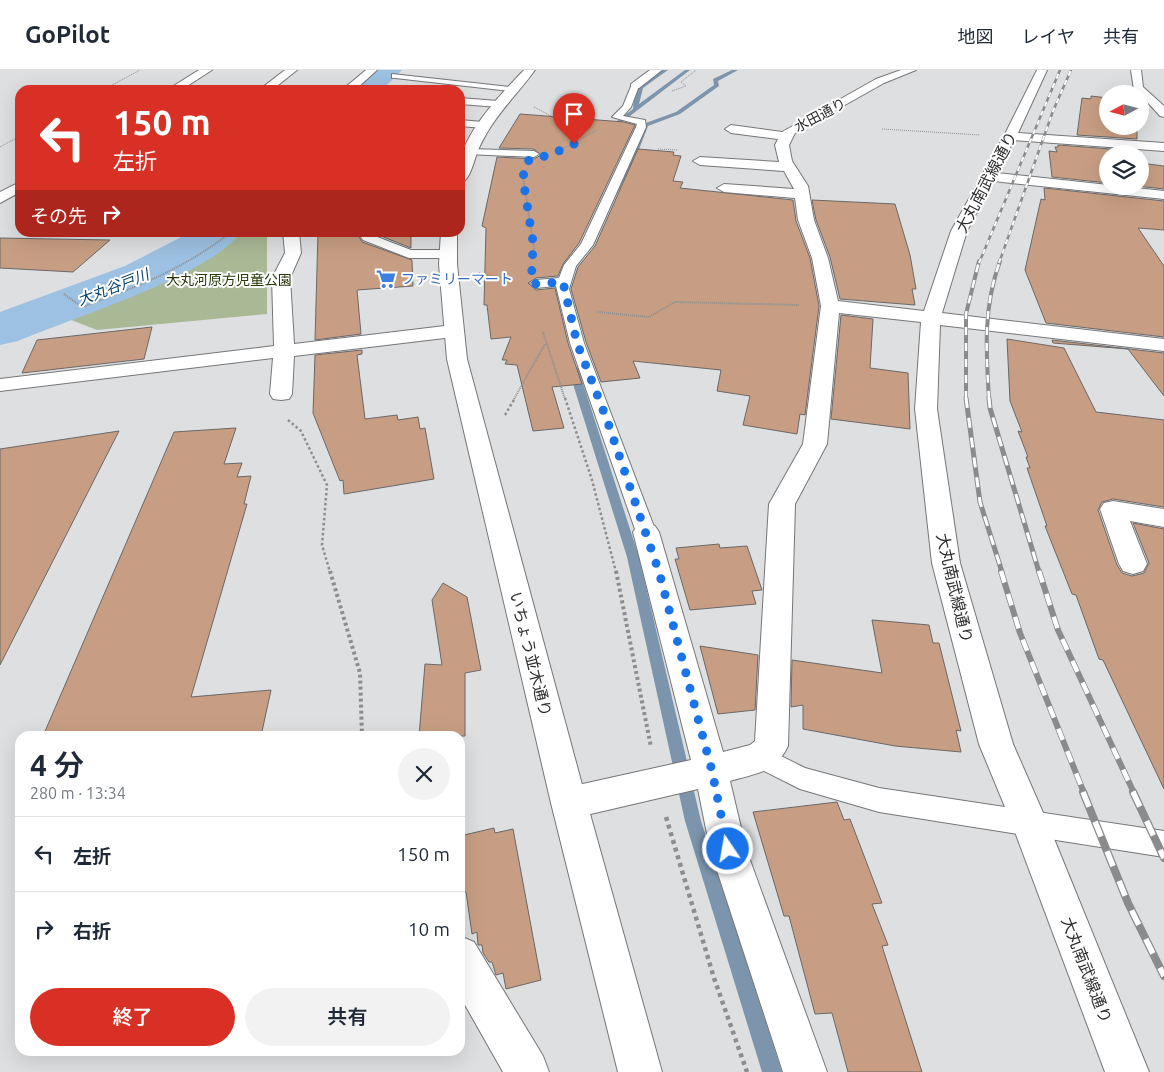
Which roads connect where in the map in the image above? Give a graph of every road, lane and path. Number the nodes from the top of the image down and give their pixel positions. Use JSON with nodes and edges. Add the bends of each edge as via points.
{"nodes":[{"id":1,"x":140,"y":70,"type":"edge"},
{"id":2,"x":207,"y":70,"type":"edge"},
{"id":3,"x":292,"y":70,"type":"edge"},
{"id":4,"x":372,"y":70,"type":"edge"},
{"id":5,"x":530,"y":70,"type":"edge"},
{"id":6,"x":656,"y":70,"type":"edge"},
{"id":7,"x":696,"y":70,"type":"edge"},
{"id":8,"x":911,"y":70,"type":"edge"},
{"id":9,"x":1042,"y":70,"type":"edge"},
{"id":10,"x":1136,"y":70,"type":"edge"},
{"id":11,"x":395,"y":76,"type":"dead end"},
{"id":12,"x":470,"y":76,"type":"dead end"},
{"id":13,"x":684,"y":79,"type":"dead end"},
{"id":14,"x":462,"y":82,"type":"junction"},
{"id":15,"x":113,"y":85,"type":"edge"},
{"id":16,"x":182,"y":85,"type":"edge"},
{"id":17,"x":272,"y":85,"type":"edge"},
{"id":18,"x":354,"y":85,"type":"edge"},
{"id":19,"x":635,"y":86,"type":"joint"},
{"id":20,"x":511,"y":89,"type":"junction"},
{"id":21,"x":465,"y":102,"type":"edge"},
{"id":22,"x":498,"y":104,"type":"junction"},
{"id":23,"x":530,"y":104,"type":"dead end"},
{"id":24,"x":1164,"y":113,"type":"edge"},
{"id":25,"x":615,"y":118,"type":"junction"},
{"id":26,"x":465,"y":124,"type":"edge"},
{"id":27,"x":483,"y":126,"type":"junction"},
{"id":28,"x":731,"y":129,"type":"dead end"},
{"id":29,"x":882,"y":129,"type":"dead end"},
{"id":30,"x":785,"y":136,"type":"junction"},
{"id":31,"x":1010,"y":136,"type":"junction"},
{"id":32,"x":15,"y":139,"type":"edge"},
{"id":33,"x":0,"y":147,"type":"edge"},
{"id":34,"x":632,"y":147,"type":"junction"},
{"id":35,"x":1164,"y":147,"type":"edge"},
{"id":36,"x":558,"y":151,"type":"dead end"},
{"id":37,"x":470,"y":152,"type":"junction"},
{"id":38,"x":534,"y":154,"type":"dead end"},
{"id":39,"x":700,"y":161,"type":"joint"},
{"id":40,"x":465,"y":163,"type":"edge"},
{"id":41,"x":788,"y":167,"type":"junction"},
{"id":42,"x":523,"y":173,"type":"dead end"},
{"id":43,"x":989,"y":176,"type":"junction"},
{"id":44,"x":724,"y":188,"type":"dead end"},
{"id":45,"x":15,"y":189,"type":"edge"},
{"id":46,"x":803,"y":194,"type":"junction"},
{"id":47,"x":1164,"y":195,"type":"edge"},
{"id":48,"x":0,"y":199,"type":"edge"},
{"id":49,"x":224,"y":237,"type":"edge"},
{"id":50,"x":291,"y":237,"type":"edge"},
{"id":51,"x":367,"y":237,"type":"dead end"},
{"id":52,"x":456,"y":253,"type":"edge"},
{"id":53,"x":559,"y":283,"type":"junction"},
{"id":54,"x":535,"y":284,"type":"junction"},
{"id":55,"x":64,"y":294,"type":"dead end"},
{"id":56,"x":830,"y":306,"type":"junction"},
{"id":57,"x":568,"y":307,"type":"junction"},
{"id":58,"x":932,"y":319,"type":"junction"},
{"id":59,"x":453,"y":331,"type":"junction"},
{"id":60,"x":545,"y":344,"type":"junction"},
{"id":61,"x":1164,"y":345,"type":"edge"},
{"id":62,"x":284,"y":352,"type":"junction"},
{"id":63,"x":0,"y":385,"type":"edge"},
{"id":64,"x":281,"y":394,"type":"joint"},
{"id":65,"x":504,"y":418,"type":"dead end"},
{"id":66,"x":1164,"y":518,"type":"edge"},
{"id":67,"x":646,"y":532,"type":"joint"},
{"id":68,"x":1133,"y":564,"type":"dead end"},
{"id":69,"x":362,"y":731,"type":"edge"},
{"id":70,"x":651,"y":749,"type":"dead end"},
{"id":71,"x":761,"y":757,"type":"junction"},
{"id":72,"x":706,"y":773,"type":"junction"},
{"id":73,"x":658,"y":800,"type":"junction"},
{"id":74,"x":569,"y":802,"type":"junction"},
{"id":75,"x":1030,"y":824,"type":"junction"},
{"id":76,"x":1164,"y":844,"type":"edge"},
{"id":77,"x":465,"y":965,"type":"edge"},
{"id":78,"x":527,"y":1072,"type":"edge"},
{"id":79,"x":640,"y":1072,"type":"edge"},
{"id":80,"x":746,"y":1072,"type":"edge"},
{"id":81,"x":805,"y":1072,"type":"edge"},
{"id":82,"x":1128,"y":1072,"type":"edge"}],
"edges":[{"from":1,"to":15,"type":"path"},
{"from":2,"to":16,"type":"street"},
{"from":3,"to":17,"type":"street"},
{"from":4,"to":18,"type":"street"},
{"from":5,"to":20,"type":"street"},
{"from":6,"to":19,"type":"street"},
{"from":7,"to":13,"type":"path"},
{"from":8,"to":30,"type":"street","name":"水田通り","via":[[880,82]]},
{"from":9,"to":31,"type":"street","name":"大丸南武線通り"},
{"from":10,"to":24,"type":"street","via":[[1138,88]]},
{"from":11,"to":14,"type":"lane"},
{"from":12,"to":14,"type":"lane"},
{"from":14,"to":20,"type":"lane"},
{"from":19,"to":25,"type":"lane","via":[[627,107]]},
{"from":20,"to":22,"type":"street"},
{"from":21,"to":22,"type":"lane"},
{"from":22,"to":27,"type":"street"},
{"from":23,"to":25,"type":"path","via":[[554,117]]},
{"from":25,"to":34,"type":"lane","via":[[642,122]]},
{"from":25,"to":36,"type":"path"},
{"from":26,"to":27,"type":"lane"},
{"from":27,"to":37,"type":"street"},
{"from":28,"to":30,"type":"street"},
{"from":29,"to":31,"type":"path"},
{"from":30,"to":41,"type":"street","name":"水田通り","via":[[782,145]]},
{"from":31,"to":35,"type":"street"},
{"from":31,"to":43,"type":"street","name":"大丸南武線通り"},
{"from":32,"to":33,"type":"path"},
{"from":34,"to":39,"type":"path","via":[[694,152],[692,160]]},
{"from":34,"to":53,"type":"lane","via":[[587,245]]},
{"from":37,"to":38,"type":"lane"},
{"from":37,"to":40,"type":"street"},
{"from":39,"to":41,"type":"street"},
{"from":41,"to":46,"type":"street","name":"水田通り"},
{"from":42,"to":54,"type":"path","via":[[534,248],[531,262]]},
{"from":43,"to":47,"type":"street"},
{"from":43,"to":58,"type":"street","name":"大丸南武線通り","via":[[959,231]]},
{"from":44,"to":46,"type":"street"},
{"from":45,"to":48,"type":"street"},
{"from":46,"to":56,"type":"street","name":"水田通り","via":[[806,220],[820,258]]},
{"from":49,"to":55,"type":"path","via":[[199,256],[160,276],[82,307]]},
{"from":50,"to":62,"type":"street","via":[[293,253],[281,278]]},
{"from":51,"to":52,"type":"lane","via":[[409,254]]},
{"from":52,"to":54,"type":"path"},
{"from":52,"to":59,"type":"street","name":"いちょう並木通り"},
{"from":53,"to":54,"type":"lane"},
{"from":53,"to":57,"type":"lane"},
{"from":54,"to":60,"type":"path"},
{"from":56,"to":57,"type":"path","via":[[675,302],[649,317]]},
{"from":56,"to":58,"type":"street"},
{"from":56,"to":71,"type":"street","name":"水田通り","via":[[815,444],[782,504],[771,746]]},
{"from":57,"to":67,"type":"lane","via":[[577,343]]},
{"from":58,"to":61,"type":"street"},
{"from":58,"to":75,"type":"street","name":"大丸南武線通り","via":[[926,409],[946,563],[996,744]]},
{"from":59,"to":62,"type":"street"},
{"from":59,"to":74,"type":"street","name":"いちょう並木通り","via":[[457,359]]},
{"from":60,"to":65,"type":"path"},
{"from":60,"to":70,"type":"path","via":[[592,480],[614,560]]},
{"from":62,"to":63,"type":"street"},
{"from":62,"to":64,"type":"street"},
{"from":64,"to":69,"type":"path","via":[[285,418],[301,431],[327,484],[322,545],[360,673]]},
{"from":66,"to":68,"type":"street","via":[[1113,509]]},
{"from":67,"to":72,"type":"street"},
{"from":71,"to":72,"type":"street"},
{"from":71,"to":75,"type":"lane","via":[[800,778],[879,800]]},
{"from":72,"to":73,"type":"street"},
{"from":72,"to":81,"type":"street","via":[[728,849]]},
{"from":73,"to":74,"type":"street"},
{"from":73,"to":80,"type":"path"},
{"from":74,"to":79,"type":"street","name":"いちょう並木通り"},
{"from":75,"to":76,"type":"lane"},
{"from":75,"to":82,"type":"street","name":"大丸南武線通り"},
{"from":77,"to":78,"type":"street"}]}
